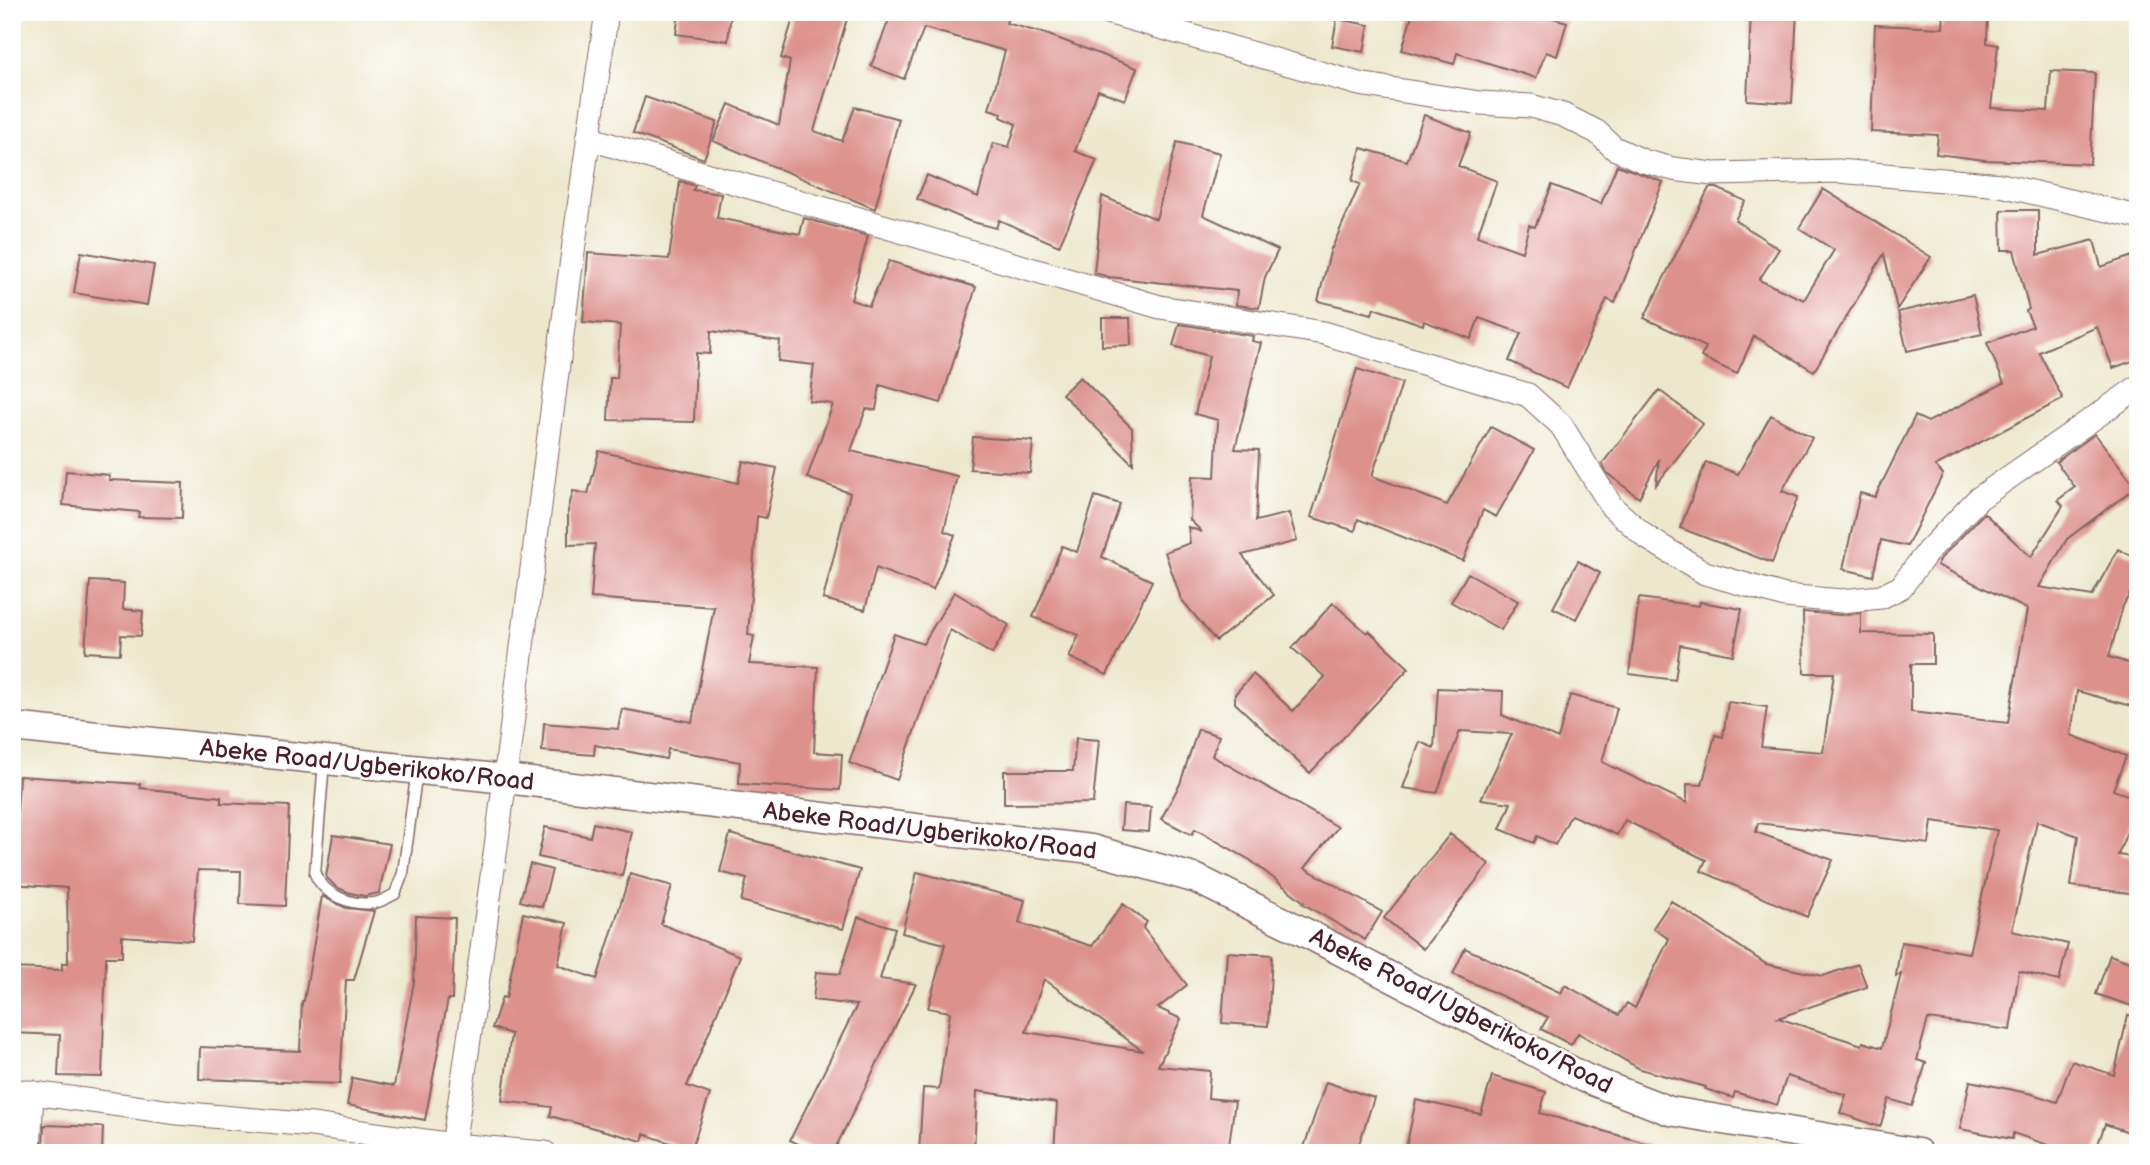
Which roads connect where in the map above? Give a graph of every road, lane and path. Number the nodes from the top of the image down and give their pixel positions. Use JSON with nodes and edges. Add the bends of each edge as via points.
{"nodes":[{"id":1,"x":607,"y":12,"type":"edge"},
{"id":2,"x":1107,"y":12,"type":"edge"},
{"id":3,"x":588,"y":138,"type":"junction"},
{"id":4,"x":2138,"y":217,"type":"edge"},
{"id":5,"x":2138,"y":387,"type":"edge"},
{"id":6,"x":12,"y":727,"type":"edge"},
{"id":7,"x":324,"y":761,"type":"junction"},
{"id":8,"x":418,"y":770,"type":"junction"},
{"id":9,"x":506,"y":779,"type":"junction"},
{"id":10,"x":22,"y":1091,"type":"edge"},
{"id":11,"x":453,"y":1144,"type":"junction"},
{"id":12,"x":29,"y":1153,"type":"edge"},
{"id":13,"x":545,"y":1153,"type":"edge"},
{"id":14,"x":1918,"y":1153,"type":"edge"}],
"edges":[{"from":1,"to":3,"type":"street"},
{"from":2,"to":4,"type":"street","via":[[1359,84],[1531,106],[1598,132],[1614,148],[1643,161],[1673,169],[1713,174],[1838,171],[2001,186]]},
{"from":3,"to":5,"type":"street","via":[[1160,307],[1324,333],[1528,395],[1561,425],[1612,507],[1646,537],[1705,573],[1785,596],[1841,601],[1881,597],[1901,587],[1978,499]]},
{"from":3,"to":9,"type":"street"},
{"from":6,"to":7,"type":"street","name":"Abeke Road/Ugberikoko/Road"},
{"from":7,"to":8,"type":"street","name":"Abeke Road/Ugberikoko/Road"},
{"from":7,"to":8,"type":"lane","via":[[315,874],[320,886],[336,897],[356,902],[375,903],[395,894],[403,873]]},
{"from":8,"to":9,"type":"street","name":"Abeke Road/Ugberikoko/Road"},
{"from":9,"to":11,"type":"street"},
{"from":9,"to":14,"type":"street","name":"Abeke Road/Ugberikoko/Road","via":[[1091,849],[1197,879],[1585,1078],[1670,1111]]},
{"from":10,"to":11,"type":"street"},
{"from":10,"to":12,"type":"street"},
{"from":11,"to":13,"type":"street"}]}
